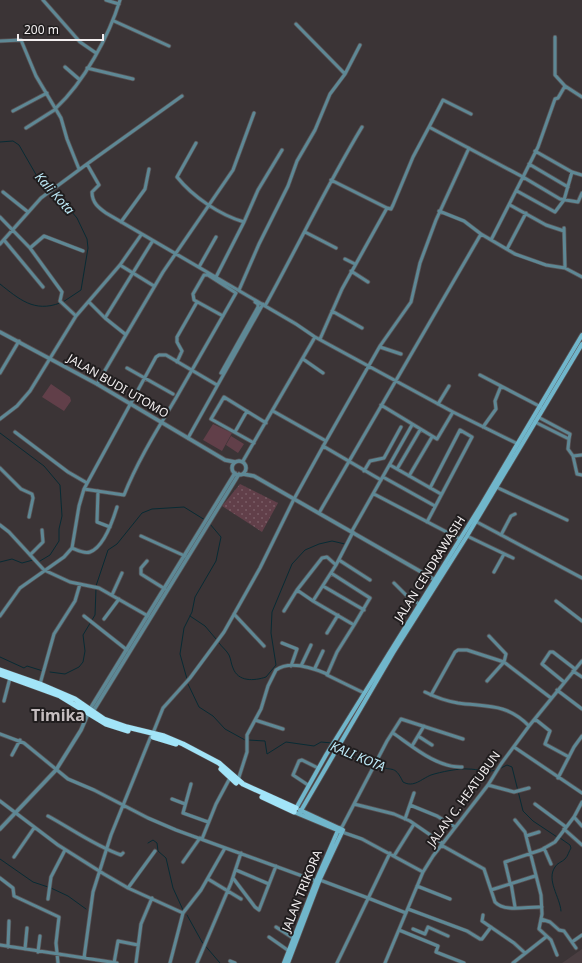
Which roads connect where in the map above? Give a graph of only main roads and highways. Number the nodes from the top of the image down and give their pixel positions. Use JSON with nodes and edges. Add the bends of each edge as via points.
{"nodes":[{"id":1,"x":582,"y":335,"type":"edge"},
{"id":2,"x":582,"y":344,"type":"edge"},
{"id":3,"x":437,"y":581,"type":"junction"},
{"id":4,"x":391,"y":652,"type":"junction"},
{"id":5,"x":0,"y":670,"type":"edge"},
{"id":6,"x":0,"y":674,"type":"edge"},
{"id":7,"x":90,"y":712,"type":"junction"},
{"id":8,"x":350,"y":722,"type":"junction"},
{"id":9,"x":322,"y":761,"type":"junction"},
{"id":10,"x":328,"y":764,"type":"junction"},
{"id":11,"x":230,"y":776,"type":"junction"},
{"id":12,"x":298,"y":811,"type":"junction"},
{"id":13,"x":318,"y":881,"type":"junction"},
{"id":14,"x":284,"y":963,"type":"edge"},
{"id":15,"x":288,"y":963,"type":"edge"}],
"edges":[{"from":1,"to":3,"type":"main road","name":"JALAN CENDRAWASIH"},
{"from":2,"to":3,"type":"main road","name":"JALAN CENDRAWASIH","via":[[467,536]]},
{"from":3,"to":4,"type":"main road","name":"JALAN CENDRAWASIH"},
{"from":3,"to":4,"type":"main road","name":"JALAN CENDRAWASIH","via":[[419,604]]},
{"from":4,"to":8,"type":"main road","name":"JALAN CENDRAWASIH"},
{"from":4,"to":8,"type":"main road","name":"JALAN CENDRAWASIH","via":[[364,693]]},
{"from":5,"to":7,"type":"highway","via":[[75,699]]},
{"from":6,"to":7,"type":"highway","via":[[60,696]]},
{"from":7,"to":11,"type":"highway","via":[[119,725],[172,739],[218,763]]},
{"from":8,"to":9,"type":"main road","name":"JALAN CENDRAWASIH"},
{"from":8,"to":10,"type":"main road","name":"JALAN CENDRAWASIH"},
{"from":9,"to":10,"type":"main road"},
{"from":9,"to":12,"type":"main road","name":"JALAN CENDRAWASIH","via":[[308,784]]},
{"from":10,"to":12,"type":"main road","name":"JALAN CENDRAWASIH"},
{"from":11,"to":12,"type":"highway"},
{"from":11,"to":12,"type":"highway","via":[[242,787]]},
{"from":12,"to":13,"type":"main road","name":"JALAN TRIKORA","via":[[341,830]]},
{"from":13,"to":14,"type":"main road","name":"JALAN TRIKORA"},
{"from":13,"to":15,"type":"main road","name":"JALAN TRIKORA"}]}
